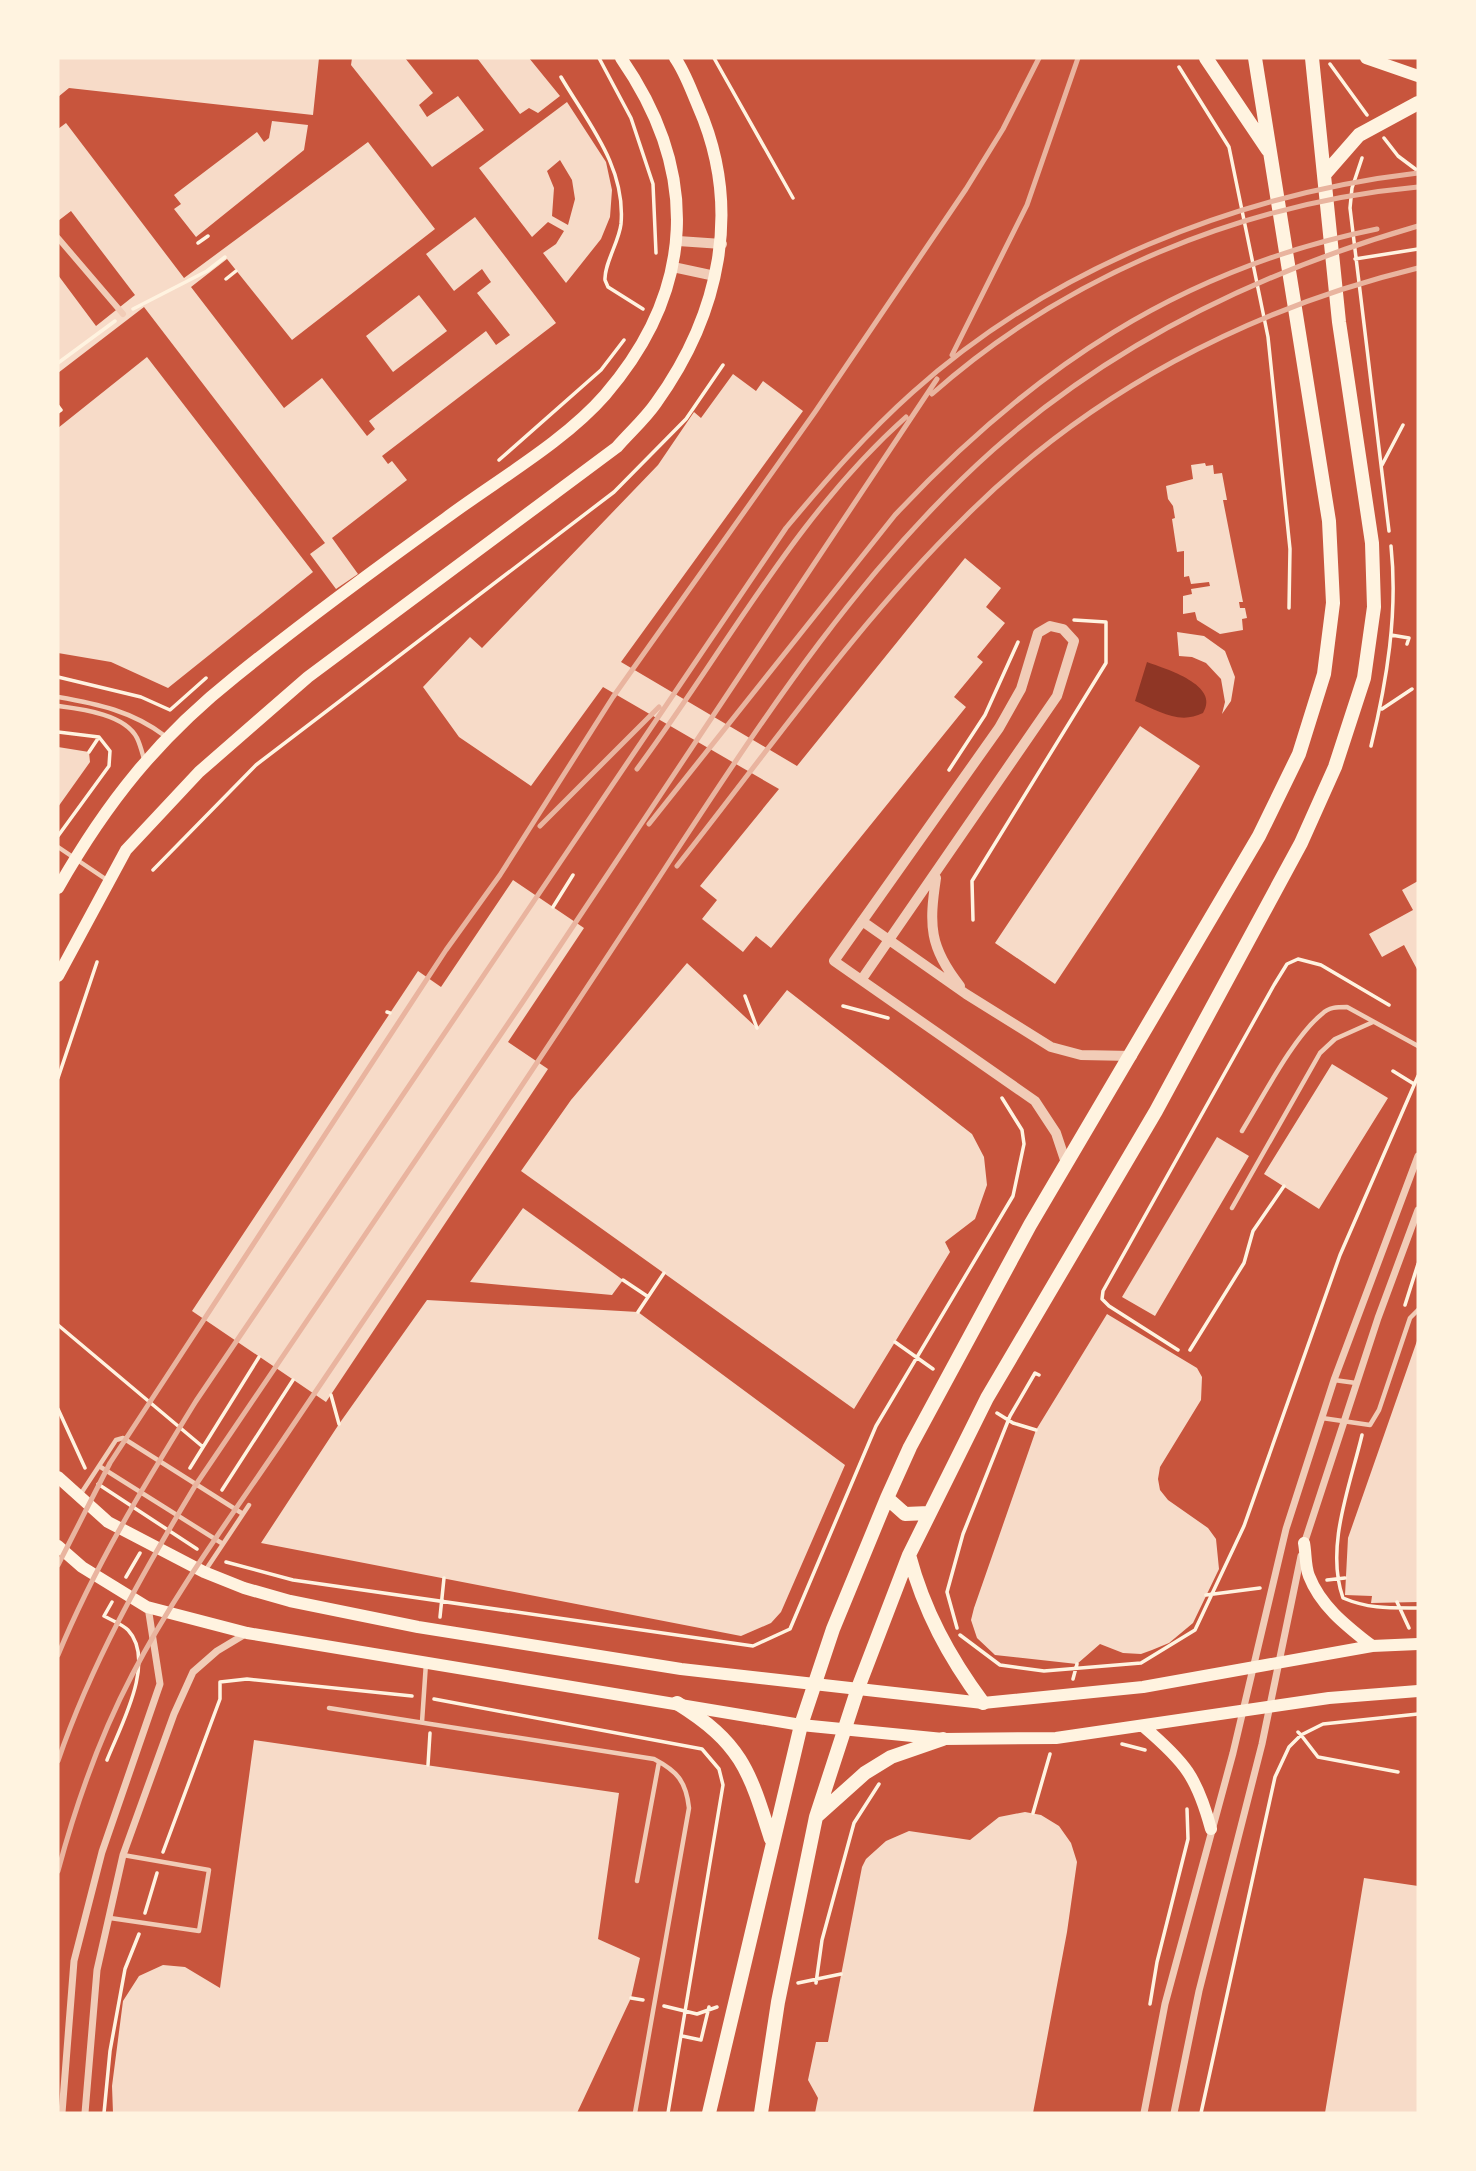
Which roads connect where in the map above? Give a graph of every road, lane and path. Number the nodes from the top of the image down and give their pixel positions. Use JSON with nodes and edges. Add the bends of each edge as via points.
{"nodes":[{"id":1,"x":599,"y":58,"type":"edge"},
{"id":2,"x":621,"y":58,"type":"edge"},
{"id":3,"x":675,"y":58,"type":"edge"},
{"id":4,"x":714,"y":58,"type":"edge"},
{"id":5,"x":1206,"y":58,"type":"edge"},
{"id":6,"x":1255,"y":58,"type":"edge"},
{"id":7,"x":1312,"y":58,"type":"edge"},
{"id":8,"x":1366,"y":58,"type":"edge"},
{"id":9,"x":1327,"y":60,"type":"dead end"},
{"id":10,"x":1179,"y":67,"type":"dead end"},
{"id":11,"x":1418,"y":76,"type":"edge"},
{"id":12,"x":561,"y":77,"type":"dead end"},
{"id":13,"x":1418,"y":103,"type":"edge"},
{"id":14,"x":1374,"y":125,"type":"junction"},
{"id":15,"x":1366,"y":148,"type":"dead end"},
{"id":16,"x":1270,"y":154,"type":"junction"},
{"id":17,"x":1418,"y":171,"type":"edge"},
{"id":18,"x":1324,"y":175,"type":"junction"},
{"id":19,"x":793,"y":198,"type":"dead end"},
{"id":20,"x":208,"y":236,"type":"dead end"},
{"id":21,"x":58,"y":237,"type":"edge"},
{"id":22,"x":678,"y":241,"type":"junction"},
{"id":23,"x":198,"y":243,"type":"dead end"},
{"id":24,"x":722,"y":244,"type":"junction"},
{"id":25,"x":1418,"y":248,"type":"edge"},
{"id":26,"x":225,"y":257,"type":"dead end"},
{"id":27,"x":656,"y":257,"type":"dead end"},
{"id":28,"x":1355,"y":259,"type":"junction"},
{"id":29,"x":673,"y":267,"type":"junction"},
{"id":30,"x":236,"y":271,"type":"dead end"},
{"id":31,"x":715,"y":276,"type":"junction"},
{"id":32,"x":226,"y":279,"type":"dead end"},
{"id":33,"x":648,"y":299,"type":"dead end"},
{"id":34,"x":645,"y":310,"type":"junction"},
{"id":35,"x":123,"y":314,"type":"junction"},
{"id":36,"x":638,"y":320,"type":"dead end"},
{"id":37,"x":631,"y":330,"type":"dead end"},
{"id":38,"x":58,"y":363,"type":"edge"},
{"id":39,"x":723,"y":365,"type":"dead end"},
{"id":40,"x":58,"y":406,"type":"edge"},
{"id":41,"x":58,"y":412,"type":"edge"},
{"id":42,"x":1403,"y":425,"type":"dead end"},
{"id":43,"x":498,"y":460,"type":"dead end"},
{"id":44,"x":1381,"y":467,"type":"junction"},
{"id":45,"x":1389,"y":532,"type":"dead end"},
{"id":46,"x":1391,"y":546,"type":"dead end"},
{"id":47,"x":1289,"y":608,"type":"dead end"},
{"id":48,"x":1106,"y":622,"type":"dead end"},
{"id":49,"x":1391,"y":635,"type":"junction"},
{"id":50,"x":1407,"y":644,"type":"dead end"},
{"id":51,"x":210,"y":675,"type":"dead end"},
{"id":52,"x":58,"y":677,"type":"edge"},
{"id":53,"x":1412,"y":689,"type":"dead end"},
{"id":54,"x":58,"y":697,"type":"edge"},
{"id":55,"x":58,"y":706,"type":"edge"},
{"id":56,"x":1380,"y":709,"type":"junction"},
{"id":57,"x":58,"y":732,"type":"edge"},
{"id":58,"x":166,"y":736,"type":"junction"},
{"id":59,"x":99,"y":737,"type":"junction"},
{"id":60,"x":1371,"y":746,"type":"dead end"},
{"id":61,"x":89,"y":752,"type":"dead end"},
{"id":62,"x":144,"y":760,"type":"junction"},
{"id":63,"x":58,"y":836,"type":"edge"},
{"id":64,"x":58,"y":847,"type":"edge"},
{"id":65,"x":75,"y":858,"type":"junction"},
{"id":66,"x":153,"y":870,"type":"dead end"},
{"id":67,"x":937,"y":873,"type":"junction"},
{"id":68,"x":573,"y":875,"type":"dead end"},
{"id":69,"x":107,"y":881,"type":"junction"},
{"id":70,"x":58,"y":888,"type":"edge"},
{"id":71,"x":553,"y":907,"type":"dead end"},
{"id":72,"x":973,"y":920,"type":"dead end"},
{"id":73,"x":862,"y":921,"type":"junction"},
{"id":74,"x":888,"y":941,"type":"junction"},
{"id":75,"x":97,"y":962,"type":"dead end"},
{"id":76,"x":58,"y":976,"type":"edge"},
{"id":77,"x":862,"y":979,"type":"junction"},
{"id":78,"x":966,"y":994,"type":"junction"},
{"id":79,"x":745,"y":996,"type":"dead end"},
{"id":80,"x":1389,"y":1005,"type":"dead end"},
{"id":81,"x":1374,"y":1022,"type":"junction"},
{"id":82,"x":757,"y":1028,"type":"dead end"},
{"id":83,"x":1418,"y":1046,"type":"edge"},
{"id":84,"x":1132,"y":1056,"type":"junction"},
{"id":85,"x":1393,"y":1071,"type":"dead end"},
{"id":86,"x":1418,"y":1076,"type":"edge"},
{"id":87,"x":58,"y":1078,"type":"edge"},
{"id":88,"x":1414,"y":1084,"type":"junction"},
{"id":89,"x":1017,"y":1120,"type":"dead end"},
{"id":90,"x":1242,"y":1131,"type":"dead end"},
{"id":91,"x":1418,"y":1156,"type":"edge"},
{"id":92,"x":1066,"y":1163,"type":"junction"},
{"id":93,"x":1284,"y":1186,"type":"dead end"},
{"id":94,"x":1232,"y":1208,"type":"dead end"},
{"id":95,"x":1418,"y":1210,"type":"edge"},
{"id":96,"x":1409,"y":1234,"type":"junction"},
{"id":97,"x":1418,"y":1237,"type":"edge"},
{"id":98,"x":1418,"y":1264,"type":"edge"},
{"id":99,"x":664,"y":1273,"type":"dead end"},
{"id":100,"x":623,"y":1280,"type":"dead end"},
{"id":101,"x":648,"y":1297,"type":"junction"},
{"id":102,"x":1418,"y":1310,"type":"edge"},
{"id":103,"x":1403,"y":1311,"type":"dead end"},
{"id":104,"x":638,"y":1312,"type":"dead end"},
{"id":105,"x":58,"y":1325,"type":"edge"},
{"id":106,"x":895,"y":1342,"type":"dead end"},
{"id":107,"x":1178,"y":1350,"type":"dead end"},
{"id":108,"x":1190,"y":1350,"type":"dead end"},
{"id":109,"x":938,"y":1372,"type":"dead end"},
{"id":110,"x":1039,"y":1375,"type":"dead end"},
{"id":111,"x":293,"y":1380,"type":"dead end"},
{"id":112,"x":1334,"y":1380,"type":"junction"},
{"id":113,"x":1357,"y":1383,"type":"junction"},
{"id":114,"x":331,"y":1395,"type":"dead end"},
{"id":115,"x":58,"y":1409,"type":"edge"},
{"id":116,"x":991,"y":1409,"type":"dead end"},
{"id":117,"x":1322,"y":1418,"type":"junction"},
{"id":118,"x":1344,"y":1422,"type":"junction"},
{"id":119,"x":339,"y":1424,"type":"dead end"},
{"id":120,"x":1364,"y":1424,"type":"junction"},
{"id":121,"x":1036,"y":1430,"type":"dead end"},
{"id":122,"x":203,"y":1447,"type":"dead end"},
{"id":123,"x":99,"y":1466,"type":"junction"},
{"id":124,"x":58,"y":1476,"type":"edge"},
{"id":125,"x":90,"y":1479,"type":"junction"},
{"id":126,"x":78,"y":1497,"type":"junction"},
{"id":127,"x":217,"y":1498,"type":"junction"},
{"id":128,"x":887,"y":1498,"type":"junction"},
{"id":129,"x":249,"y":1505,"type":"dead end"},
{"id":130,"x":929,"y":1513,"type":"junction"},
{"id":131,"x":243,"y":1514,"type":"junction"},
{"id":132,"x":1304,"y":1543,"type":"junction"},
{"id":133,"x":223,"y":1544,"type":"junction"},
{"id":134,"x":58,"y":1546,"type":"edge"},
{"id":135,"x":909,"y":1555,"type":"junction"},
{"id":136,"x":213,"y":1559,"type":"junction"},
{"id":137,"x":204,"y":1572,"type":"junction"},
{"id":138,"x":1396,"y":1602,"type":"dead end"},
{"id":139,"x":148,"y":1607,"type":"junction"},
{"id":140,"x":1418,"y":1608,"type":"edge"},
{"id":141,"x":247,"y":1633,"type":"junction"},
{"id":142,"x":1415,"y":1641,"type":"edge"},
{"id":143,"x":1372,"y":1646,"type":"junction"},
{"id":144,"x":426,"y":1661,"type":"junction"},
{"id":145,"x":1279,"y":1665,"type":"junction"},
{"id":146,"x":1252,"y":1670,"type":"junction"},
{"id":147,"x":814,"y":1684,"type":"junction"},
{"id":148,"x":858,"y":1688,"type":"junction"},
{"id":149,"x":1418,"y":1691,"type":"edge"},
{"id":150,"x":424,"y":1698,"type":"junction"},
{"id":151,"x":677,"y":1703,"type":"junction"},
{"id":152,"x":983,"y":1703,"type":"junction"},
{"id":153,"x":1270,"y":1707,"type":"junction"},
{"id":154,"x":329,"y":1708,"type":"dead end"},
{"id":155,"x":1242,"y":1713,"type":"junction"},
{"id":156,"x":1418,"y":1714,"type":"edge"},
{"id":157,"x":422,"y":1722,"type":"junction"},
{"id":158,"x":801,"y":1725,"type":"junction"},
{"id":159,"x":1144,"y":1727,"type":"junction"},
{"id":160,"x":844,"y":1728,"type":"junction"},
{"id":161,"x":1299,"y":1734,"type":"junction"},
{"id":162,"x":943,"y":1740,"type":"junction"},
{"id":163,"x":659,"y":1762,"type":"junction"},
{"id":164,"x":1398,"y":1772,"type":"dead end"},
{"id":165,"x":886,"y":1773,"type":"dead end"},
{"id":166,"x":1184,"y":1802,"type":"dead end"},
{"id":167,"x":816,"y":1817,"type":"junction"},
{"id":168,"x":1211,"y":1829,"type":"junction"},
{"id":169,"x":771,"y":1840,"type":"junction"},
{"id":170,"x":123,"y":1855,"type":"junction"},
{"id":171,"x":160,"y":1861,"type":"junction"},
{"id":172,"x":637,"y":1881,"type":"dead end"},
{"id":173,"x":109,"y":1917,"type":"junction"},
{"id":174,"x":142,"y":1922,"type":"junction"},
{"id":175,"x":1157,"y":1962,"type":"dead end"},
{"id":176,"x":816,"y":1983,"type":"dead end"},
{"id":177,"x":709,"y":2007,"type":"dead end"},
{"id":178,"x":682,"y":2036,"type":"junction"},
{"id":179,"x":62,"y":2113,"type":"edge"},
{"id":180,"x":85,"y":2113,"type":"edge"},
{"id":181,"x":104,"y":2113,"type":"edge"},
{"id":182,"x":635,"y":2113,"type":"edge"},
{"id":183,"x":668,"y":2113,"type":"edge"},
{"id":184,"x":709,"y":2113,"type":"edge"},
{"id":185,"x":761,"y":2113,"type":"edge"},
{"id":186,"x":1144,"y":2113,"type":"edge"},
{"id":187,"x":1174,"y":2113,"type":"edge"},
{"id":188,"x":1200,"y":2113,"type":"edge"}],
"edges":[{"from":1,"to":27,"type":"path","via":[[631,118],[653,184]]},
{"from":2,"to":22,"type":"main road","via":[[663,133],[676,180]]},
{"from":3,"to":24,"type":"main road","via":[[714,145]]},
{"from":4,"to":19,"type":"path"},
{"from":5,"to":16,"type":"main road"},
{"from":6,"to":16,"type":"main road"},
{"from":7,"to":18,"type":"main road"},
{"from":8,"to":11,"type":"main road"},
{"from":9,"to":14,"type":"path"},
{"from":10,"to":47,"type":"path","via":[[1229,147],[1268,337],[1290,549]]},
{"from":12,"to":34,"type":"path","via":[[609,155],[621,199],[621,225],[605,280],[608,287]]},
{"from":13,"to":14,"type":"main road"},
{"from":14,"to":17,"type":"path","via":[[1398,156]]},
{"from":14,"to":18,"type":"main road","via":[[1359,135]]},
{"from":15,"to":28,"type":"path","via":[[1350,208]]},
{"from":16,"to":84,"type":"main road","via":[[1329,522],[1333,603],[1324,674],[1299,754],[1259,836]]},
{"from":18,"to":130,"type":"main road","via":[[1339,322],[1371,543],[1374,607],[1364,678],[1335,767],[1301,843],[1156,1111],[987,1398]]},
{"from":20,"to":23,"type":"path"},
{"from":21,"to":35,"type":"street"},
{"from":22,"to":24,"type":"street"},
{"from":22,"to":29,"type":"main road"},
{"from":24,"to":31,"type":"main road"},
{"from":25,"to":28,"type":"path"},
{"from":26,"to":35,"type":"path"},
{"from":28,"to":44,"type":"path"},
{"from":29,"to":31,"type":"street"},
{"from":29,"to":58,"type":"main road","via":[[657,317],[604,396],[562,433],[337,596]]},
{"from":30,"to":32,"type":"path"},
{"from":31,"to":69,"type":"main road","via":[[705,314],[683,359],[655,405],[617,447],[308,677],[199,772],[126,850]]},
{"from":33,"to":34,"type":"path"},
{"from":34,"to":36,"type":"path"},
{"from":35,"to":38,"type":"path"},
{"from":37,"to":43,"type":"path","via":[[601,370]]},
{"from":39,"to":66,"type":"path","via":[[687,419],[614,492],[256,765]]},
{"from":40,"to":41,"type":"path"},
{"from":42,"to":44,"type":"path"},
{"from":44,"to":45,"type":"path"},
{"from":46,"to":49,"type":"path","via":[[1395,585]]},
{"from":48,"to":72,"type":"path","via":[[1106,663],[972,881]]},
{"from":49,"to":50,"type":"path","via":[[1409,638]]},
{"from":49,"to":56,"type":"path"},
{"from":51,"to":52,"type":"path","via":[[170,710],[141,697]]},
{"from":53,"to":56,"type":"path"},
{"from":54,"to":58,"type":"lane","via":[[120,709]]},
{"from":55,"to":62,"type":"lane","via":[[92,711],[124,724],[137,736]]},
{"from":56,"to":60,"type":"path"},
{"from":57,"to":59,"type":"path"},
{"from":58,"to":62,"type":"main road"},
{"from":59,"to":61,"type":"path"},
{"from":59,"to":63,"type":"path","via":[[110,751],[109,766]]},
{"from":62,"to":65,"type":"main road"},
{"from":64,"to":65,"type":"lane"},
{"from":65,"to":69,"type":"lane"},
{"from":65,"to":70,"type":"main road"},
{"from":67,"to":73,"type":"street","via":[[1057,696],[1074,641],[1063,629],[1049,626],[1038,634],[1021,689],[999,729]]},
{"from":67,"to":74,"type":"street"},
{"from":67,"to":78,"type":"street","via":[[930,920],[935,946]]},
{"from":68,"to":71,"type":"path"},
{"from":69,"to":76,"type":"main road"},
{"from":73,"to":74,"type":"street"},
{"from":73,"to":77,"type":"street","via":[[834,961]]},
{"from":74,"to":77,"type":"street"},
{"from":74,"to":78,"type":"street"},
{"from":75,"to":87,"type":"path"},
{"from":77,"to":92,"type":"street","via":[[1035,1101],[1056,1133]]},
{"from":78,"to":84,"type":"street","via":[[1051,1047],[1081,1055]]},
{"from":79,"to":82,"type":"path"},
{"from":80,"to":107,"type":"path","via":[[1321,965],[1298,959],[1287,964],[1274,985],[1103,1292],[1108,1306]]},
{"from":81,"to":83,"type":"lane"},
{"from":81,"to":90,"type":"lane","via":[[1347,1007],[1322,1013]]},
{"from":81,"to":94,"type":"lane","via":[[1335,1039],[1321,1053]]},
{"from":84,"to":92,"type":"main road"},
{"from":85,"to":88,"type":"path"},
{"from":86,"to":88,"type":"path"},
{"from":88,"to":110,"type":"path","via":[[1340,1255],[1244,1526],[1205,1613],[1195,1630],[1141,1663],[1044,1671],[1000,1665],[960,1635],[955,1624],[947,1592],[963,1534],[1010,1416],[1035,1373]]},
{"from":89,"to":136,"type":"path","via":[[1024,1144],[1013,1196],[876,1426],[790,1629],[779,1636],[753,1646],[293,1580]]},
{"from":91,"to":112,"type":"street"},
{"from":92,"to":128,"type":"main road","via":[[910,1447]]},
{"from":93,"to":108,"type":"path","via":[[1253,1231],[1244,1264]]},
{"from":95,"to":96,"type":"street"},
{"from":96,"to":97,"type":"lane"},
{"from":96,"to":113,"type":"street"},
{"from":98,"to":103,"type":"path"},
{"from":99,"to":101,"type":"path"},
{"from":100,"to":101,"type":"path"},
{"from":101,"to":104,"type":"path"},
{"from":102,"to":120,"type":"lane","via":[[1410,1318],[1379,1410],[1370,1425]]},
{"from":105,"to":122,"type":"path"},
{"from":106,"to":109,"type":"path"},
{"from":111,"to":127,"type":"path"},
{"from":112,"to":113,"type":"lane"},
{"from":112,"to":117,"type":"street"},
{"from":113,"to":118,"type":"street"},
{"from":114,"to":119,"type":"path"},
{"from":115,"to":125,"type":"path"},
{"from":116,"to":121,"type":"path"},
{"from":117,"to":118,"type":"lane"},
{"from":117,"to":146,"type":"street","via":[[1286,1529]]},
{"from":118,"to":120,"type":"lane"},
{"from":118,"to":132,"type":"street"},
{"from":120,"to":140,"type":"path","via":[[1339,1538],[1336,1576],[1343,1598],[1376,1609]]},
{"from":123,"to":125,"type":"lane"},
{"from":123,"to":127,"type":"lane","via":[[116,1440],[123,1438]]},
{"from":123,"to":133,"type":"lane"},
{"from":124,"to":126,"type":"main road"},
{"from":125,"to":126,"type":"lane"},
{"from":125,"to":136,"type":"path"},
{"from":126,"to":137,"type":"main road","via":[[108,1522]]},
{"from":127,"to":131,"type":"lane"},
{"from":128,"to":130,"type":"main road","via":[[905,1514]]},
{"from":128,"to":147,"type":"main road"},
{"from":129,"to":131,"type":"lane"},
{"from":130,"to":135,"type":"main road"},
{"from":131,"to":133,"type":"lane"},
{"from":132,"to":143,"type":"main road","via":[[1309,1576],[1330,1609]]},
{"from":132,"to":145,"type":"street"},
{"from":133,"to":136,"type":"lane"},
{"from":134,"to":139,"type":"main road","via":[[82,1567]]},
{"from":135,"to":148,"type":"main road"},
{"from":135,"to":152,"type":"main road","via":[[935,1629]]},
{"from":136,"to":137,"type":"lane"},
{"from":137,"to":147,"type":"main road","via":[[290,1601],[418,1627],[681,1669]]},
{"from":138,"to":142,"type":"path"},
{"from":139,"to":141,"type":"main road"},
{"from":139,"to":179,"type":"street","via":[[160,1684],[102,1852],[74,1962]]},
{"from":141,"to":144,"type":"main road"},
{"from":141,"to":170,"type":"street","via":[[193,1672]]},
{"from":142,"to":143,"type":"main road"},
{"from":143,"to":145,"type":"main road"},
{"from":144,"to":150,"type":"lane"},
{"from":144,"to":151,"type":"main road"},
{"from":145,"to":146,"type":"main road"},
{"from":145,"to":153,"type":"street"},
{"from":146,"to":152,"type":"main road"},
{"from":146,"to":155,"type":"street"},
{"from":147,"to":148,"type":"main road"},
{"from":147,"to":158,"type":"main road"},
{"from":148,"to":152,"type":"main road"},
{"from":148,"to":160,"type":"main road"},
{"from":149,"to":153,"type":"main road"},
{"from":150,"to":157,"type":"lane"},
{"from":150,"to":171,"type":"path","via":[[247,1679],[220,1682],[220,1699]]},
{"from":150,"to":178,"type":"path","via":[[702,1749],[719,1769],[723,1785]]},
{"from":151,"to":158,"type":"main road"},
{"from":151,"to":169,"type":"main road","via":[[713,1726],[734,1748],[755,1789]]},
{"from":153,"to":155,"type":"main road"},
{"from":153,"to":187,"type":"street","via":[[1199,1991]]},
{"from":154,"to":157,"type":"lane"},
{"from":155,"to":159,"type":"main road"},
{"from":155,"to":168,"type":"street"},
{"from":156,"to":161,"type":"path","via":[[1323,1724]]},
{"from":157,"to":163,"type":"lane"},
{"from":158,"to":160,"type":"main road"},
{"from":158,"to":169,"type":"main road"},
{"from":159,"to":162,"type":"main road","via":[[1056,1738]]},
{"from":159,"to":168,"type":"main road","via":[[1174,1753],[1200,1790]]},
{"from":160,"to":162,"type":"main road"},
{"from":160,"to":167,"type":"main road"},
{"from":161,"to":164,"type":"path","via":[[1318,1757]]},
{"from":161,"to":188,"type":"path","via":[[1275,1777]]},
{"from":162,"to":167,"type":"main road","via":[[891,1756]]},
{"from":163,"to":172,"type":"lane"},
{"from":163,"to":182,"type":"lane","via":[[681,1777],[689,1808]]},
{"from":165,"to":176,"type":"path","via":[[854,1823],[822,1940]]},
{"from":166,"to":175,"type":"path","via":[[1188,1839]]},
{"from":167,"to":185,"type":"main road"},
{"from":168,"to":186,"type":"street","via":[[1165,2004]]},
{"from":169,"to":184,"type":"main road"},
{"from":170,"to":171,"type":"lane"},
{"from":170,"to":173,"type":"street"},
{"from":171,"to":174,"type":"path"},
{"from":171,"to":174,"type":"lane","via":[[209,1870],[199,1931]]},
{"from":173,"to":174,"type":"lane"},
{"from":173,"to":180,"type":"street","via":[[97,1970]]},
{"from":174,"to":181,"type":"path","via":[[125,1969]]},
{"from":177,"to":178,"type":"path","via":[[701,2040]]},
{"from":178,"to":183,"type":"path"}]}
